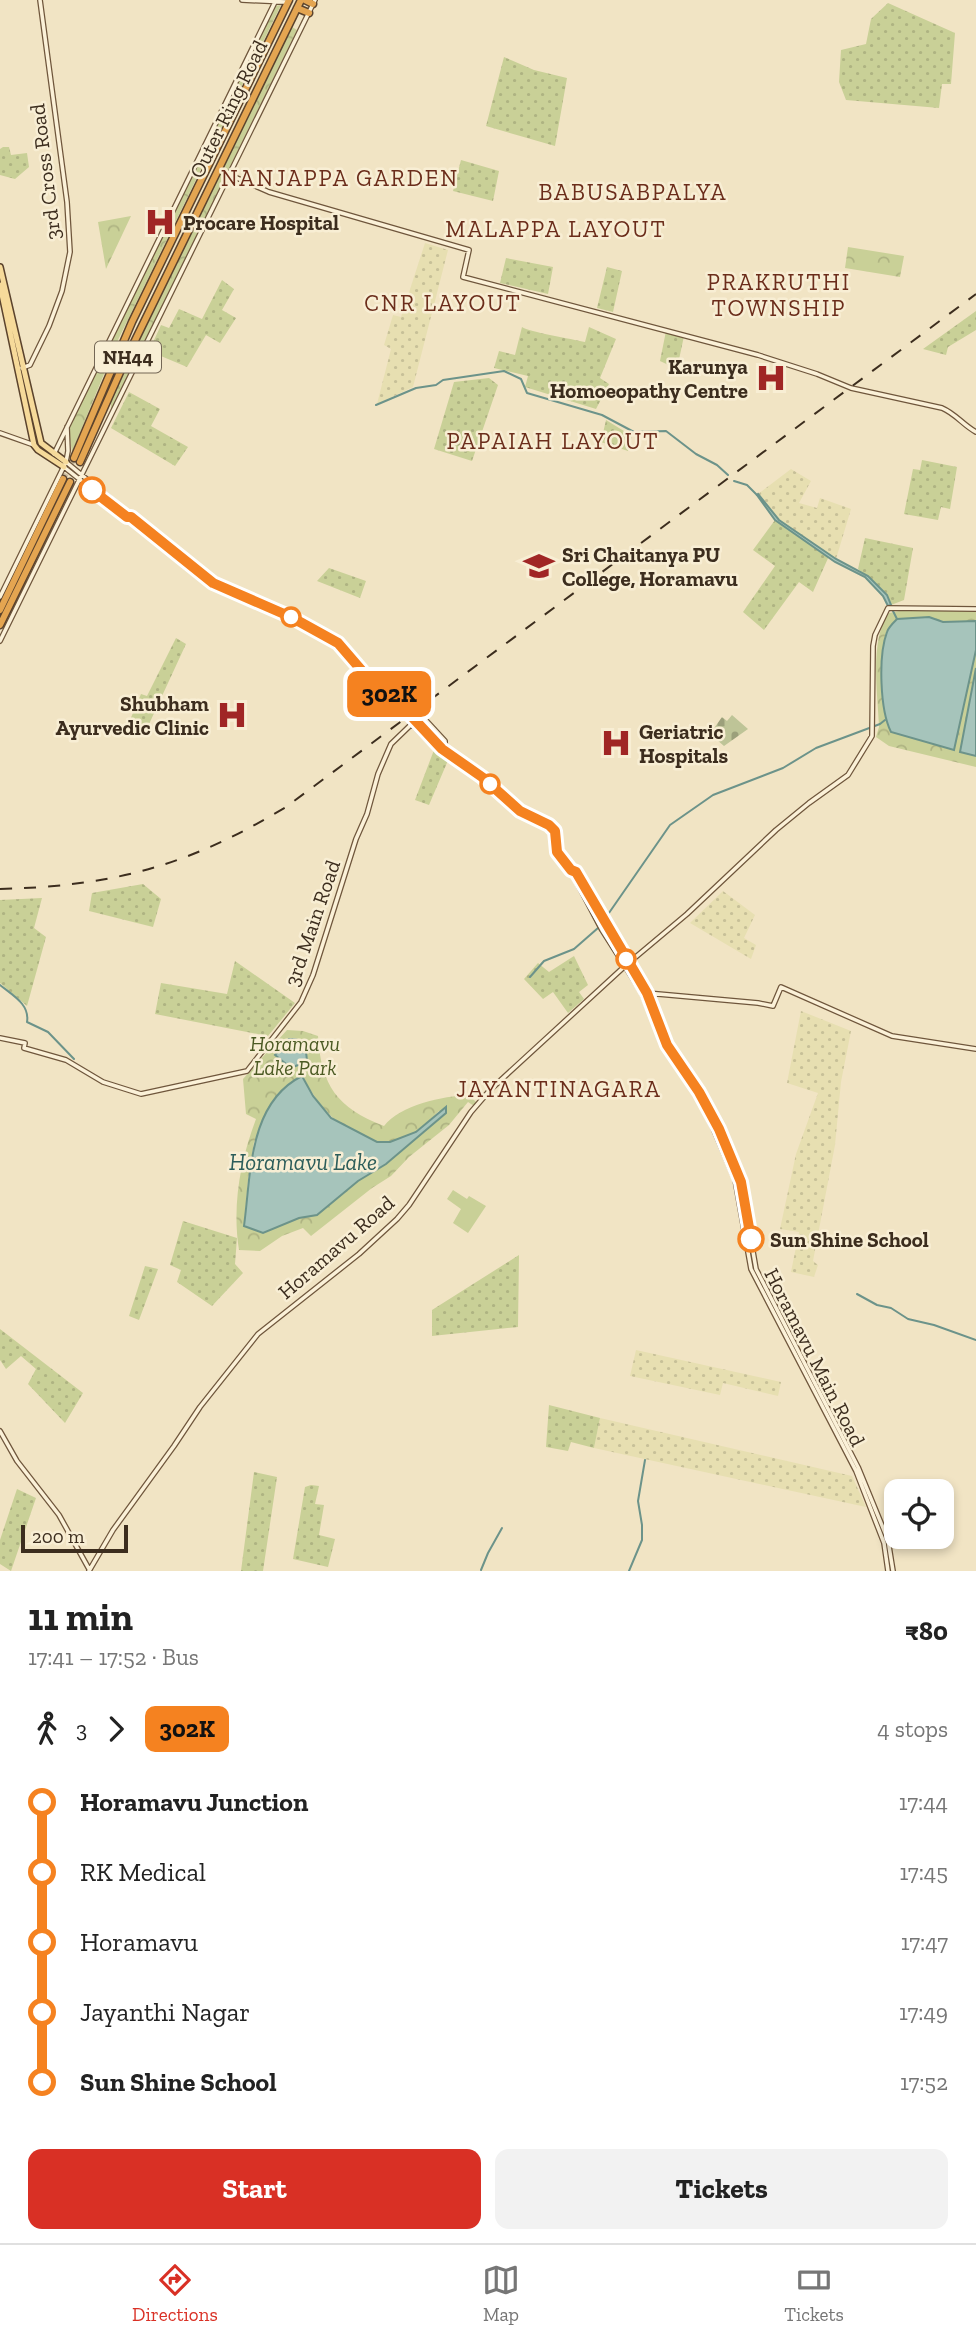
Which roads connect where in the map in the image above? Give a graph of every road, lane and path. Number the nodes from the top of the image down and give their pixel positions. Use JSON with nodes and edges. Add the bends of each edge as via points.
{"nodes":[{"id":1,"x":40,"y":0,"type":"edge"},
{"id":2,"x":242,"y":0,"type":"edge"},
{"id":3,"x":303,"y":0,"type":"edge"},
{"id":4,"x":276,"y":1,"type":"edge"},
{"id":5,"x":289,"y":1,"type":"edge"},
{"id":6,"x":314,"y":2,"type":"edge"},
{"id":7,"x":297,"y":8,"type":"junction"},
{"id":8,"x":309,"y":13,"type":"junction"},
{"id":9,"x":230,"y":175,"type":"junction"},
{"id":10,"x":0,"y":267,"type":"edge"},
{"id":11,"x":0,"y":285,"type":"edge"},
{"id":12,"x":21,"y":368,"type":"junction"},
{"id":13,"x":66,"y":425,"type":"junction"},
{"id":14,"x":976,"y":432,"type":"edge"},
{"id":15,"x":0,"y":433,"type":"edge"},
{"id":16,"x":34,"y":445,"type":"junction"},
{"id":17,"x":53,"y":454,"type":"junction"},
{"id":18,"x":65,"y":465,"type":"junction"},
{"id":19,"x":82,"y":474,"type":"junction"},
{"id":20,"x":79,"y":479,"type":"junction"},
{"id":21,"x":131,"y":517,"type":"junction"},
{"id":22,"x":0,"y":597,"type":"edge"},
{"id":23,"x":976,"y":608,"type":"edge"},
{"id":24,"x":0,"y":610,"type":"edge"},
{"id":25,"x":0,"y":625,"type":"edge"},
{"id":26,"x":0,"y":641,"type":"edge"},
{"id":27,"x":405,"y":706,"type":"tunnel mouth"},
{"id":28,"x":420,"y":719,"type":"tunnel mouth"},
{"id":29,"x":414,"y":723,"type":"junction"},
{"id":30,"x":445,"y":748,"type":"junction"},
{"id":31,"x":600,"y":921,"type":"junction"},
{"id":32,"x":627,"y":965,"type":"junction"},
{"id":33,"x":647,"y":993,"type":"junction"},
{"id":34,"x":0,"y":1038,"type":"edge"},
{"id":35,"x":976,"y":1049,"type":"edge"},
{"id":36,"x":0,"y":1431,"type":"edge"},
{"id":37,"x":89,"y":1571,"type":"edge"},
{"id":38,"x":888,"y":1571,"type":"edge"},
{"id":39,"x":893,"y":1571,"type":"edge"}],
"edges":[{"from":1,"to":12,"type":"street","name":"3rd Cross Road","via":[[70,251],[49,326],[30,365]]},
{"from":2,"to":4,"type":"street"},
{"from":3,"to":6,"type":"highway"},
{"from":3,"to":7,"type":"highway","name":"Outer Ring Road","number":"NH44"},
{"from":4,"to":5,"type":"street"},
{"from":4,"to":13,"type":"street"},
{"from":5,"to":7,"type":"highway","name":"Outer Ring Road","number":"NH44","via":[[132,322],[77,460]]},
{"from":6,"to":8,"type":"street"},
{"from":7,"to":8,"type":"highway"},
{"from":8,"to":9,"type":"street"},
{"from":9,"to":14,"type":"street","via":[[269,192],[469,250],[463,277],[758,355],[851,388],[942,408]]},
{"from":9,"to":19,"type":"street"},
{"from":10,"to":12,"type":"main road"},
{"from":11,"to":12,"type":"main road"},
{"from":12,"to":16,"type":"main road"},
{"from":12,"to":17,"type":"main road","via":[[41,443]]},
{"from":13,"to":17,"type":"street"},
{"from":13,"to":18,"type":"street"},
{"from":15,"to":16,"type":"street"},
{"from":16,"to":18,"type":"main road"},
{"from":17,"to":18,"type":"main road"},
{"from":18,"to":19,"type":"street"},
{"from":18,"to":20,"type":"street"},
{"from":18,"to":22,"type":"street"},
{"from":19,"to":20,"type":"street"},
{"from":19,"to":21,"type":"street"},
{"from":20,"to":21,"type":"street"},
{"from":20,"to":26,"type":"street"},
{"from":21,"to":27,"type":"street","via":[[213,583],[338,643]]},
{"from":23,"to":32,"type":"street","name":"Horamavu Road","via":[[889,607],[873,646],[873,732],[848,775],[776,830]]},
{"from":24,"to":25,"type":"highway","via":[[67,481]]},
{"from":28,"to":30,"type":"street"},
{"from":29,"to":30,"type":"street","via":[[433,746]]},
{"from":29,"to":30,"type":"street","via":[[423,716],[445,741]]},
{"from":29,"to":34,"type":"street","name":"3rd Main Road","via":[[386,754],[301,1002],[247,1071],[141,1094],[103,1082],[66,1060],[24,1048],[24,1043]]},
{"from":30,"to":31,"type":"street","via":[[520,811],[555,831],[557,852],[576,872]]},
{"from":31,"to":32,"type":"street","name":"Horamavu Main Road"},
{"from":31,"to":32,"type":"street","name":"Horamavu Main Road"},
{"from":32,"to":33,"type":"street","name":"Horamavu Main Road"},
{"from":32,"to":37,"type":"street","name":"Horamavu Road","via":[[490,1090],[397,1219],[258,1334],[200,1406]]},
{"from":32,"to":38,"type":"street","name":"Horamavu Main Road","via":[[666,1050],[697,1096],[727,1159],[741,1200],[751,1269],[856,1471],[884,1544]]},
{"from":33,"to":35,"type":"street","via":[[774,1006],[780,987],[892,1036]]},
{"from":33,"to":39,"type":"street","name":"Horamavu Main Road","via":[[667,1045],[699,1092],[733,1163],[744,1197],[756,1269],[858,1467],[888,1539]]},
{"from":36,"to":37,"type":"street","via":[[59,1515]]}]}
